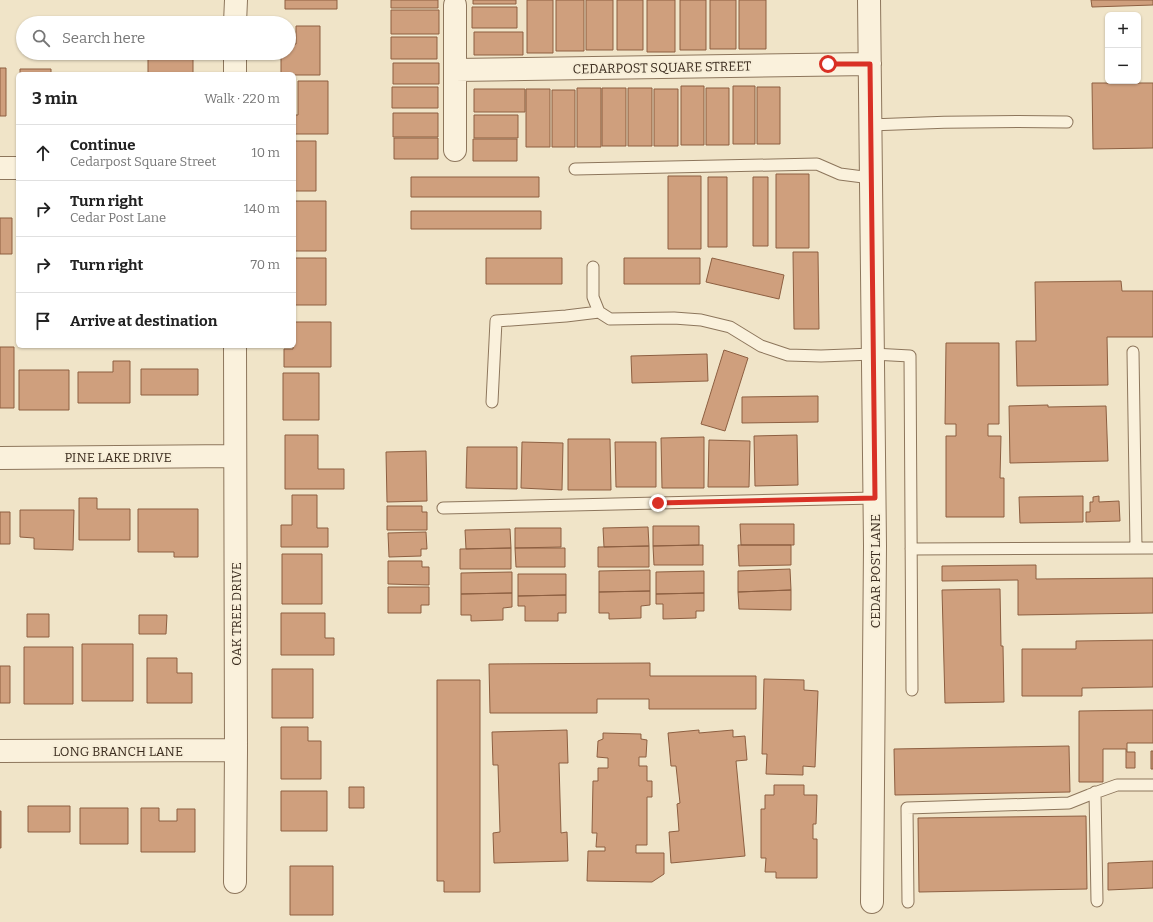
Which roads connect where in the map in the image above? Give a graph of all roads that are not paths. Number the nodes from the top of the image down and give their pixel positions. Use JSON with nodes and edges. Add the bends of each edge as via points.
{"nodes":[{"id":1,"x":236,"y":0,"type":"edge"},
{"id":2,"x":869,"y":0,"type":"edge"},
{"id":3,"x":455,"y":5,"type":"dead end"},
{"id":4,"x":235,"y":16,"type":"edge"},
{"id":5,"x":235,"y":60,"type":"edge"},
{"id":6,"x":870,"y":64,"type":"junction"},
{"id":7,"x":455,"y":70,"type":"junction"},
{"id":8,"x":235,"y":72,"type":"edge"},
{"id":9,"x":1067,"y":122,"type":"dead end"},
{"id":10,"x":870,"y":126,"type":"junction"},
{"id":11,"x":455,"y":150,"type":"dead end"},
{"id":12,"x":0,"y":168,"type":"edge"},
{"id":13,"x":16,"y":168,"type":"edge"},
{"id":14,"x":575,"y":169,"type":"dead end"},
{"id":15,"x":871,"y":178,"type":"junction"},
{"id":16,"x":592,"y":267,"type":"dead end"},
{"id":17,"x":599,"y":312,"type":"junction"},
{"id":18,"x":235,"y":348,"type":"edge"},
{"id":19,"x":1134,"y":352,"type":"dead end"},
{"id":20,"x":873,"y":354,"type":"junction"},
{"id":21,"x":492,"y":402,"type":"dead end"},
{"id":22,"x":235,"y":456,"type":"junction"},
{"id":23,"x":0,"y":458,"type":"edge"},
{"id":24,"x":875,"y":498,"type":"junction"},
{"id":25,"x":443,"y":508,"type":"dead end"},
{"id":26,"x":1136,"y":548,"type":"junction"},
{"id":27,"x":1153,"y":548,"type":"edge"},
{"id":28,"x":911,"y":549,"type":"junction"},
{"id":29,"x":912,"y":690,"type":"dead end"},
{"id":30,"x":236,"y":750,"type":"junction"},
{"id":31,"x":0,"y":751,"type":"edge"},
{"id":32,"x":1153,"y":785,"type":"edge"},
{"id":33,"x":1095,"y":792,"type":"junction"},
{"id":34,"x":235,"y":882,"type":"dead end"},
{"id":35,"x":1097,"y":901,"type":"dead end"},
{"id":36,"x":872,"y":902,"type":"dead end"},
{"id":37,"x":908,"y":902,"type":"dead end"}],
"edges":[{"from":1,"to":4,"type":"street"},
{"from":2,"to":6,"type":"street","name":"CEDAR POST LANE"},
{"from":3,"to":7,"type":"street"},
{"from":5,"to":8,"type":"street"},
{"from":6,"to":7,"type":"street","name":"CEDARPOST SQUARE STREET"},
{"from":6,"to":10,"type":"street","name":"CEDAR POST LANE"},
{"from":7,"to":11,"type":"street"},
{"from":9,"to":10,"type":"lane","via":[[931,122]]},
{"from":10,"to":15,"type":"street","name":"CEDAR POST LANE"},
{"from":12,"to":13,"type":"street"},
{"from":14,"to":15,"type":"lane","via":[[817,164],[840,174]]},
{"from":15,"to":20,"type":"street","name":"CEDAR POST LANE"},
{"from":16,"to":17,"type":"lane","via":[[593,298]]},
{"from":17,"to":20,"type":"lane","via":[[610,319],[674,318],[730,326],[761,346],[788,355]]},
{"from":17,"to":21,"type":"lane","via":[[496,320]]},
{"from":18,"to":22,"type":"street","name":"OAK TREE DRIVE"},
{"from":19,"to":26,"type":"lane"},
{"from":20,"to":24,"type":"street","name":"CEDAR POST LANE"},
{"from":20,"to":28,"type":"lane","via":[[910,356]]},
{"from":22,"to":23,"type":"street","name":"PINE LAKE DRIVE"},
{"from":22,"to":30,"type":"street","name":"OAK TREE DRIVE"},
{"from":24,"to":25,"type":"lane"},
{"from":24,"to":36,"type":"street","name":"CEDAR POST LANE"},
{"from":26,"to":27,"type":"lane"},
{"from":26,"to":28,"type":"lane"},
{"from":28,"to":29,"type":"lane"},
{"from":30,"to":31,"type":"street","name":"LONG BRANCH LANE"},
{"from":30,"to":34,"type":"street","name":"OAK TREE DRIVE"},
{"from":32,"to":33,"type":"lane","via":[[1118,785]]},
{"from":33,"to":35,"type":"lane"},
{"from":33,"to":37,"type":"lane","via":[[1069,803],[907,808]]}]}
